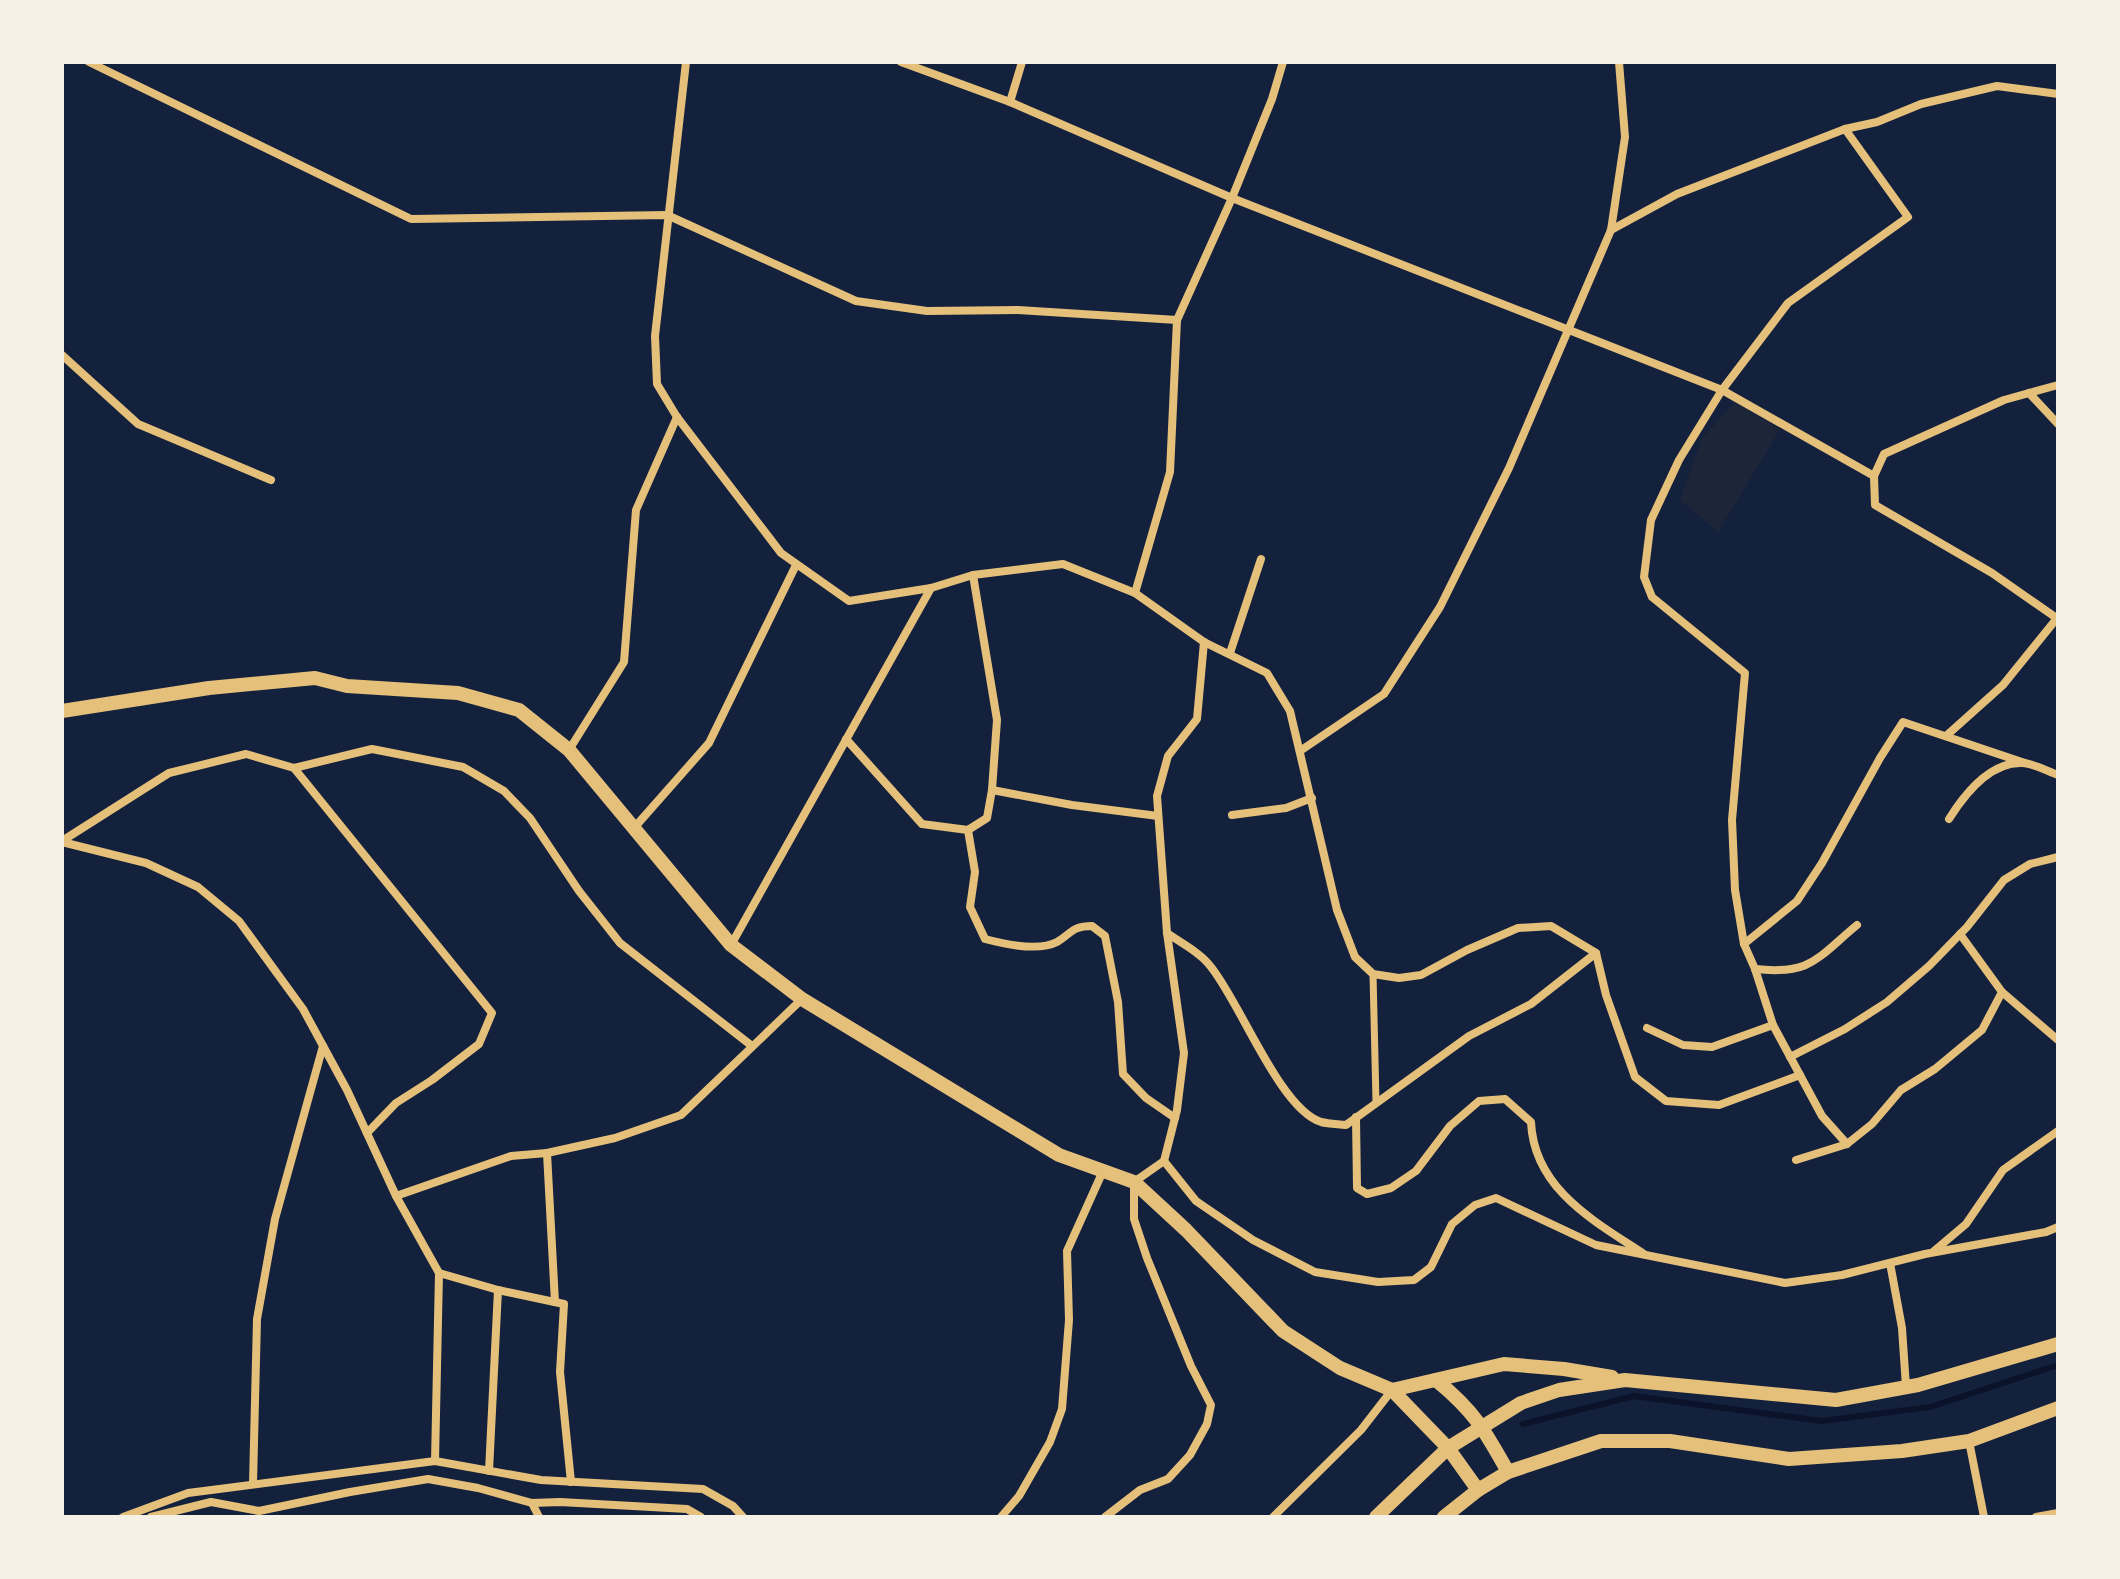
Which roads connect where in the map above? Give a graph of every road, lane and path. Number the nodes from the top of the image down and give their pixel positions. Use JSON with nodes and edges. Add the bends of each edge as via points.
{"nodes":[{"id":1,"x":89,"y":62,"type":"edge"},
{"id":2,"x":686,"y":62,"type":"edge"},
{"id":3,"x":901,"y":62,"type":"edge"},
{"id":4,"x":1022,"y":62,"type":"edge"},
{"id":5,"x":1283,"y":62,"type":"edge"},
{"id":6,"x":1619,"y":62,"type":"edge"},
{"id":7,"x":2058,"y":94,"type":"edge"},
{"id":8,"x":1010,"y":102,"type":"junction"},
{"id":9,"x":1845,"y":129,"type":"junction"},
{"id":10,"x":1232,"y":198,"type":"junction"},
{"id":11,"x":667,"y":215,"type":"junction"},
{"id":12,"x":1611,"y":230,"type":"junction"},
{"id":13,"x":1177,"y":320,"type":"junction"},
{"id":14,"x":1567,"y":330,"type":"junction"},
{"id":15,"x":62,"y":355,"type":"edge"},
{"id":16,"x":2058,"y":385,"type":"edge"},
{"id":17,"x":1722,"y":390,"type":"junction"},
{"id":18,"x":2029,"y":393,"type":"junction"},
{"id":19,"x":677,"y":417,"type":"junction"},
{"id":20,"x":2058,"y":424,"type":"edge"},
{"id":21,"x":1874,"y":476,"type":"junction"},
{"id":22,"x":271,"y":480,"type":"dead end"},
{"id":23,"x":1261,"y":559,"type":"dead end"},
{"id":24,"x":796,"y":565,"type":"junction"},
{"id":25,"x":973,"y":575,"type":"junction"},
{"id":26,"x":931,"y":588,"type":"junction"},
{"id":27,"x":1135,"y":593,"type":"junction"},
{"id":28,"x":2058,"y":618,"type":"edge"},
{"id":29,"x":1204,"y":642,"type":"junction"},
{"id":30,"x":1230,"y":653,"type":"junction"},
{"id":31,"x":62,"y":711,"type":"edge"},
{"id":32,"x":1946,"y":736,"type":"junction"},
{"id":33,"x":846,"y":739,"type":"junction"},
{"id":34,"x":569,"y":750,"type":"junction"},
{"id":35,"x":1300,"y":751,"type":"junction"},
{"id":36,"x":2025,"y":763,"type":"junction"},
{"id":37,"x":294,"y":768,"type":"junction"},
{"id":38,"x":2058,"y":775,"type":"edge"},
{"id":39,"x":992,"y":790,"type":"junction"},
{"id":40,"x":1312,"y":798,"type":"junction"},
{"id":41,"x":1232,"y":815,"type":"dead end"},
{"id":42,"x":1158,"y":816,"type":"junction"},
{"id":43,"x":1949,"y":819,"type":"dead end"},
{"id":44,"x":634,"y":828,"type":"junction"},
{"id":45,"x":968,"y":830,"type":"junction"},
{"id":46,"x":62,"y":842,"type":"edge"},
{"id":47,"x":2058,"y":857,"type":"edge"},
{"id":48,"x":1857,"y":925,"type":"dead end"},
{"id":49,"x":1167,"y":933,"type":"junction"},
{"id":50,"x":1960,"y":934,"type":"junction"},
{"id":51,"x":1744,"y":944,"type":"junction"},
{"id":52,"x":731,"y":945,"type":"junction"},
{"id":53,"x":1596,"y":953,"type":"junction"},
{"id":54,"x":1755,"y":969,"type":"junction"},
{"id":55,"x":1373,"y":974,"type":"junction"},
{"id":56,"x":2002,"y":992,"type":"junction"},
{"id":57,"x":802,"y":999,"type":"junction"},
{"id":58,"x":1773,"y":1025,"type":"junction"},
{"id":59,"x":1647,"y":1028,"type":"dead end"},
{"id":60,"x":2058,"y":1040,"type":"edge"},
{"id":61,"x":323,"y":1046,"type":"junction"},
{"id":62,"x":752,"y":1046,"type":"junction"},
{"id":63,"x":1790,"y":1057,"type":"junction"},
{"id":64,"x":1800,"y":1075,"type":"junction"},
{"id":65,"x":1376,"y":1102,"type":"junction"},
{"id":66,"x":1356,"y":1117,"type":"junction"},
{"id":67,"x":1175,"y":1118,"type":"junction"},
{"id":68,"x":2058,"y":1131,"type":"edge"},
{"id":69,"x":367,"y":1133,"type":"junction"},
{"id":70,"x":1847,"y":1144,"type":"junction"},
{"id":71,"x":547,"y":1153,"type":"junction"},
{"id":72,"x":1796,"y":1160,"type":"dead end"},
{"id":73,"x":1164,"y":1161,"type":"junction"},
{"id":74,"x":1103,"y":1171,"type":"junction"},
{"id":75,"x":1134,"y":1182,"type":"junction"},
{"id":76,"x":396,"y":1196,"type":"junction"},
{"id":77,"x":2058,"y":1227,"type":"edge"},
{"id":78,"x":1932,"y":1253,"type":"junction"},
{"id":79,"x":1650,"y":1258,"type":"junction"},
{"id":80,"x":1890,"y":1263,"type":"junction"},
{"id":81,"x":439,"y":1273,"type":"junction"},
{"id":82,"x":498,"y":1290,"type":"junction"},
{"id":83,"x":560,"y":1303,"type":"junction"},
{"id":84,"x":2058,"y":1344,"type":"edge"},
{"id":85,"x":1436,"y":1380,"type":"junction"},
{"id":86,"x":1625,"y":1380,"type":"junction"},
{"id":87,"x":1906,"y":1387,"type":"junction"},
{"id":88,"x":1392,"y":1390,"type":"junction"},
{"id":89,"x":2058,"y":1408,"type":"edge"},
{"id":90,"x":1482,"y":1425,"type":"junction"},
{"id":91,"x":1969,"y":1441,"type":"junction"},
{"id":92,"x":1448,"y":1448,"type":"junction"},
{"id":93,"x":435,"y":1461,"type":"junction"},
{"id":94,"x":489,"y":1471,"type":"junction"},
{"id":95,"x":1508,"y":1472,"type":"junction"},
{"id":96,"x":571,"y":1482,"type":"junction"},
{"id":97,"x":253,"y":1483,"type":"junction"},
{"id":98,"x":1478,"y":1490,"type":"junction"},
{"id":99,"x":532,"y":1503,"type":"junction"},
{"id":100,"x":2058,"y":1513,"type":"edge"},
{"id":101,"x":263,"y":1514,"type":"edge"},
{"id":102,"x":123,"y":1517,"type":"edge"},
{"id":103,"x":151,"y":1517,"type":"edge"},
{"id":104,"x":539,"y":1517,"type":"edge"},
{"id":105,"x":701,"y":1517,"type":"edge"},
{"id":106,"x":743,"y":1517,"type":"edge"},
{"id":107,"x":1001,"y":1517,"type":"edge"},
{"id":108,"x":1105,"y":1517,"type":"edge"},
{"id":109,"x":1273,"y":1517,"type":"edge"},
{"id":110,"x":1376,"y":1517,"type":"edge"},
{"id":111,"x":1444,"y":1517,"type":"edge"},
{"id":112,"x":1984,"y":1517,"type":"edge"},
{"id":113,"x":2036,"y":1517,"type":"edge"}],
"edges":[{"from":1,"to":11,"type":"street","via":[[411,219]]},
{"from":2,"to":11,"type":"street"},
{"from":3,"to":8,"type":"street"},
{"from":4,"to":8,"type":"street"},
{"from":5,"to":10,"type":"street"},
{"from":6,"to":12,"type":"street","via":[[1625,137]]},
{"from":7,"to":9,"type":"street","via":[[1997,86]]},
{"from":8,"to":10,"type":"street"},
{"from":9,"to":12,"type":"street","via":[[1677,194]]},
{"from":9,"to":17,"type":"street","via":[[1908,217],[1788,303]]},
{"from":10,"to":13,"type":"street"},
{"from":10,"to":14,"type":"street"},
{"from":11,"to":13,"type":"street","via":[[856,301],[927,311],[1018,310]]},
{"from":11,"to":19,"type":"street","via":[[655,336],[657,384]]},
{"from":12,"to":14,"type":"street"},
{"from":13,"to":27,"type":"street","via":[[1170,472]]},
{"from":14,"to":17,"type":"street"},
{"from":14,"to":35,"type":"street","via":[[1509,468],[1440,607],[1384,694]]},
{"from":15,"to":22,"type":"street","via":[[138,424]]},
{"from":16,"to":18,"type":"street"},
{"from":17,"to":21,"type":"street"},
{"from":17,"to":51,"type":"street","via":[[1679,460],[1651,520],[1644,577],[1652,597],[1745,673],[1732,820]]},
{"from":18,"to":20,"type":"street"},
{"from":18,"to":21,"type":"street","via":[[1884,454]]},
{"from":19,"to":24,"type":"street","via":[[781,553]]},
{"from":19,"to":34,"type":"street","via":[[636,510],[624,662]]},
{"from":21,"to":28,"type":"street","via":[[1875,505]]},
{"from":23,"to":30,"type":"street"},
{"from":24,"to":26,"type":"street","via":[[849,601]]},
{"from":24,"to":44,"type":"street","via":[[709,743]]},
{"from":25,"to":26,"type":"street"},
{"from":25,"to":27,"type":"street","via":[[1063,564]]},
{"from":25,"to":39,"type":"street","via":[[997,720]]},
{"from":26,"to":33,"type":"street"},
{"from":27,"to":29,"type":"street"},
{"from":28,"to":32,"type":"street","via":[[2003,685]]},
{"from":29,"to":30,"type":"street"},
{"from":29,"to":42,"type":"street","via":[[1197,719],[1168,756],[1157,796]]},
{"from":30,"to":35,"type":"street","via":[[1267,673],[1290,711]]},
{"from":31,"to":34,"type":"main road","via":[[315,678],[347,686],[458,693],[519,710]]},
{"from":32,"to":36,"type":"street"},
{"from":32,"to":51,"type":"street","via":[[1903,722],[1797,901]]},
{"from":33,"to":45,"type":"street","via":[[922,824]]},
{"from":33,"to":52,"type":"street"},
{"from":34,"to":44,"type":"main road"},
{"from":35,"to":40,"type":"street"},
{"from":36,"to":38,"type":"street"},
{"from":36,"to":43,"type":"street","via":[[2004,765],[1963,797]]},
{"from":37,"to":46,"type":"street","via":[[246,754],[169,773]]},
{"from":37,"to":62,"type":"street","via":[[372,749],[463,767],[504,791],[530,818],[620,943]]},
{"from":37,"to":69,"type":"street","via":[[492,1013],[479,1044],[396,1103]]},
{"from":39,"to":42,"type":"street"},
{"from":39,"to":45,"type":"street","via":[[987,818]]},
{"from":40,"to":41,"type":"street","via":[[1286,808]]},
{"from":40,"to":55,"type":"street","via":[[1337,910],[1355,957]]},
{"from":42,"to":49,"type":"street"},
{"from":44,"to":52,"type":"main road"},
{"from":45,"to":67,"type":"street","via":[[975,872],[970,907],[985,939],[1012,947],[1054,944],[1077,926],[1092,926],[1105,936],[1118,1002],[1123,1074]]},
{"from":46,"to":61,"type":"street","via":[[146,863],[198,887],[239,921],[303,1009]]},
{"from":47,"to":50,"type":"street","via":[[2030,864],[2004,880]]},
{"from":48,"to":54,"type":"street","via":[[1807,966],[1784,972]]},
{"from":49,"to":66,"type":"street","via":[[1210,964],[1293,1103],[1319,1122],[1346,1125]]},
{"from":49,"to":67,"type":"street","via":[[1184,1053]]},
{"from":50,"to":56,"type":"street"},
{"from":50,"to":63,"type":"street","via":[[1887,1002]]},
{"from":51,"to":54,"type":"street"},
{"from":52,"to":57,"type":"main road"},
{"from":53,"to":55,"type":"street","via":[[1551,926],[1518,928],[1421,975]]},
{"from":53,"to":64,"type":"street","via":[[1635,1077],[1666,1101],[1719,1105]]},
{"from":53,"to":65,"type":"street","via":[[1531,1004],[1469,1036]]},
{"from":54,"to":58,"type":"street"},
{"from":55,"to":65,"type":"street"},
{"from":56,"to":60,"type":"street"},
{"from":56,"to":70,"type":"street","via":[[1982,1030],[1901,1090]]},
{"from":57,"to":62,"type":"street"},
{"from":57,"to":74,"type":"main road","via":[[1059,1155]]},
{"from":58,"to":59,"type":"street","via":[[1712,1047],[1683,1045]]},
{"from":58,"to":63,"type":"street"},
{"from":61,"to":69,"type":"street"},
{"from":61,"to":97,"type":"street","via":[[275,1219],[257,1319]]},
{"from":62,"to":71,"type":"street","via":[[681,1115],[615,1138]]},
{"from":63,"to":64,"type":"street"},
{"from":64,"to":70,"type":"street","via":[[1822,1116]]},
{"from":65,"to":66,"type":"street"},
{"from":66,"to":79,"type":"street","via":[[1357,1188],[1367,1194],[1391,1188],[1416,1171],[1450,1126],[1479,1101],[1505,1099],[1531,1122],[1532,1143],[1550,1182],[1592,1220]]},
{"from":67,"to":73,"type":"street"},
{"from":68,"to":78,"type":"street","via":[[2003,1170],[1966,1224]]},
{"from":69,"to":76,"type":"street"},
{"from":70,"to":72,"type":"street"},
{"from":71,"to":76,"type":"street","via":[[511,1156]]},
{"from":71,"to":83,"type":"street"},
{"from":73,"to":75,"type":"street"},
{"from":73,"to":79,"type":"street","via":[[1196,1201],[1253,1240],[1315,1272],[1378,1282],[1414,1280],[1431,1267],[1452,1224],[1475,1205],[1496,1198],[1596,1245]]},
{"from":74,"to":75,"type":"main road"},
{"from":74,"to":107,"type":"street","via":[[1067,1251],[1069,1320],[1062,1409],[1050,1442]]},
{"from":75,"to":88,"type":"main road","via":[[1283,1331],[1340,1368]]},
{"from":75,"to":108,"type":"street","via":[[1134,1219],[1147,1258],[1211,1405],[1190,1455],[1168,1479],[1140,1490]]},
{"from":76,"to":81,"type":"street"},
{"from":77,"to":78,"type":"street"},
{"from":78,"to":80,"type":"street"},
{"from":79,"to":80,"type":"street","via":[[1785,1283]]},
{"from":80,"to":87,"type":"street"},
{"from":81,"to":82,"type":"street"},
{"from":81,"to":93,"type":"street"},
{"from":82,"to":83,"type":"street"},
{"from":82,"to":94,"type":"street"},
{"from":83,"to":96,"type":"street","via":[[560,1372]]},
{"from":84,"to":87,"type":"main road"},
{"from":85,"to":86,"type":"main road","via":[[1504,1364]]},
{"from":85,"to":88,"type":"main road"},
{"from":85,"to":90,"type":"main road"},
{"from":86,"to":87,"type":"main road","via":[[1836,1400]]},
{"from":86,"to":90,"type":"main road","via":[[1559,1390]]},
{"from":88,"to":92,"type":"main road"},
{"from":88,"to":109,"type":"street","via":[[1361,1430]]},
{"from":89,"to":91,"type":"main road"},
{"from":90,"to":92,"type":"main road"},
{"from":90,"to":95,"type":"main road"},
{"from":91,"to":95,"type":"main road","via":[[1789,1459],[1670,1441],[1601,1441]]},
{"from":91,"to":112,"type":"street"},
{"from":92,"to":98,"type":"main road"},
{"from":92,"to":110,"type":"main road"},
{"from":93,"to":94,"type":"street"},
{"from":93,"to":97,"type":"street"},
{"from":94,"to":96,"type":"street"},
{"from":95,"to":98,"type":"main road"},
{"from":96,"to":106,"type":"street","via":[[703,1489]]},
{"from":97,"to":102,"type":"street","via":[[188,1493]]},
{"from":98,"to":111,"type":"main road"},
{"from":99,"to":101,"type":"street","via":[[428,1479]]},
{"from":99,"to":104,"type":"street"},
{"from":99,"to":105,"type":"street","via":[[687,1509]]},
{"from":100,"to":113,"type":"street"},
{"from":101,"to":103,"type":"street","via":[[211,1502]]}]}
